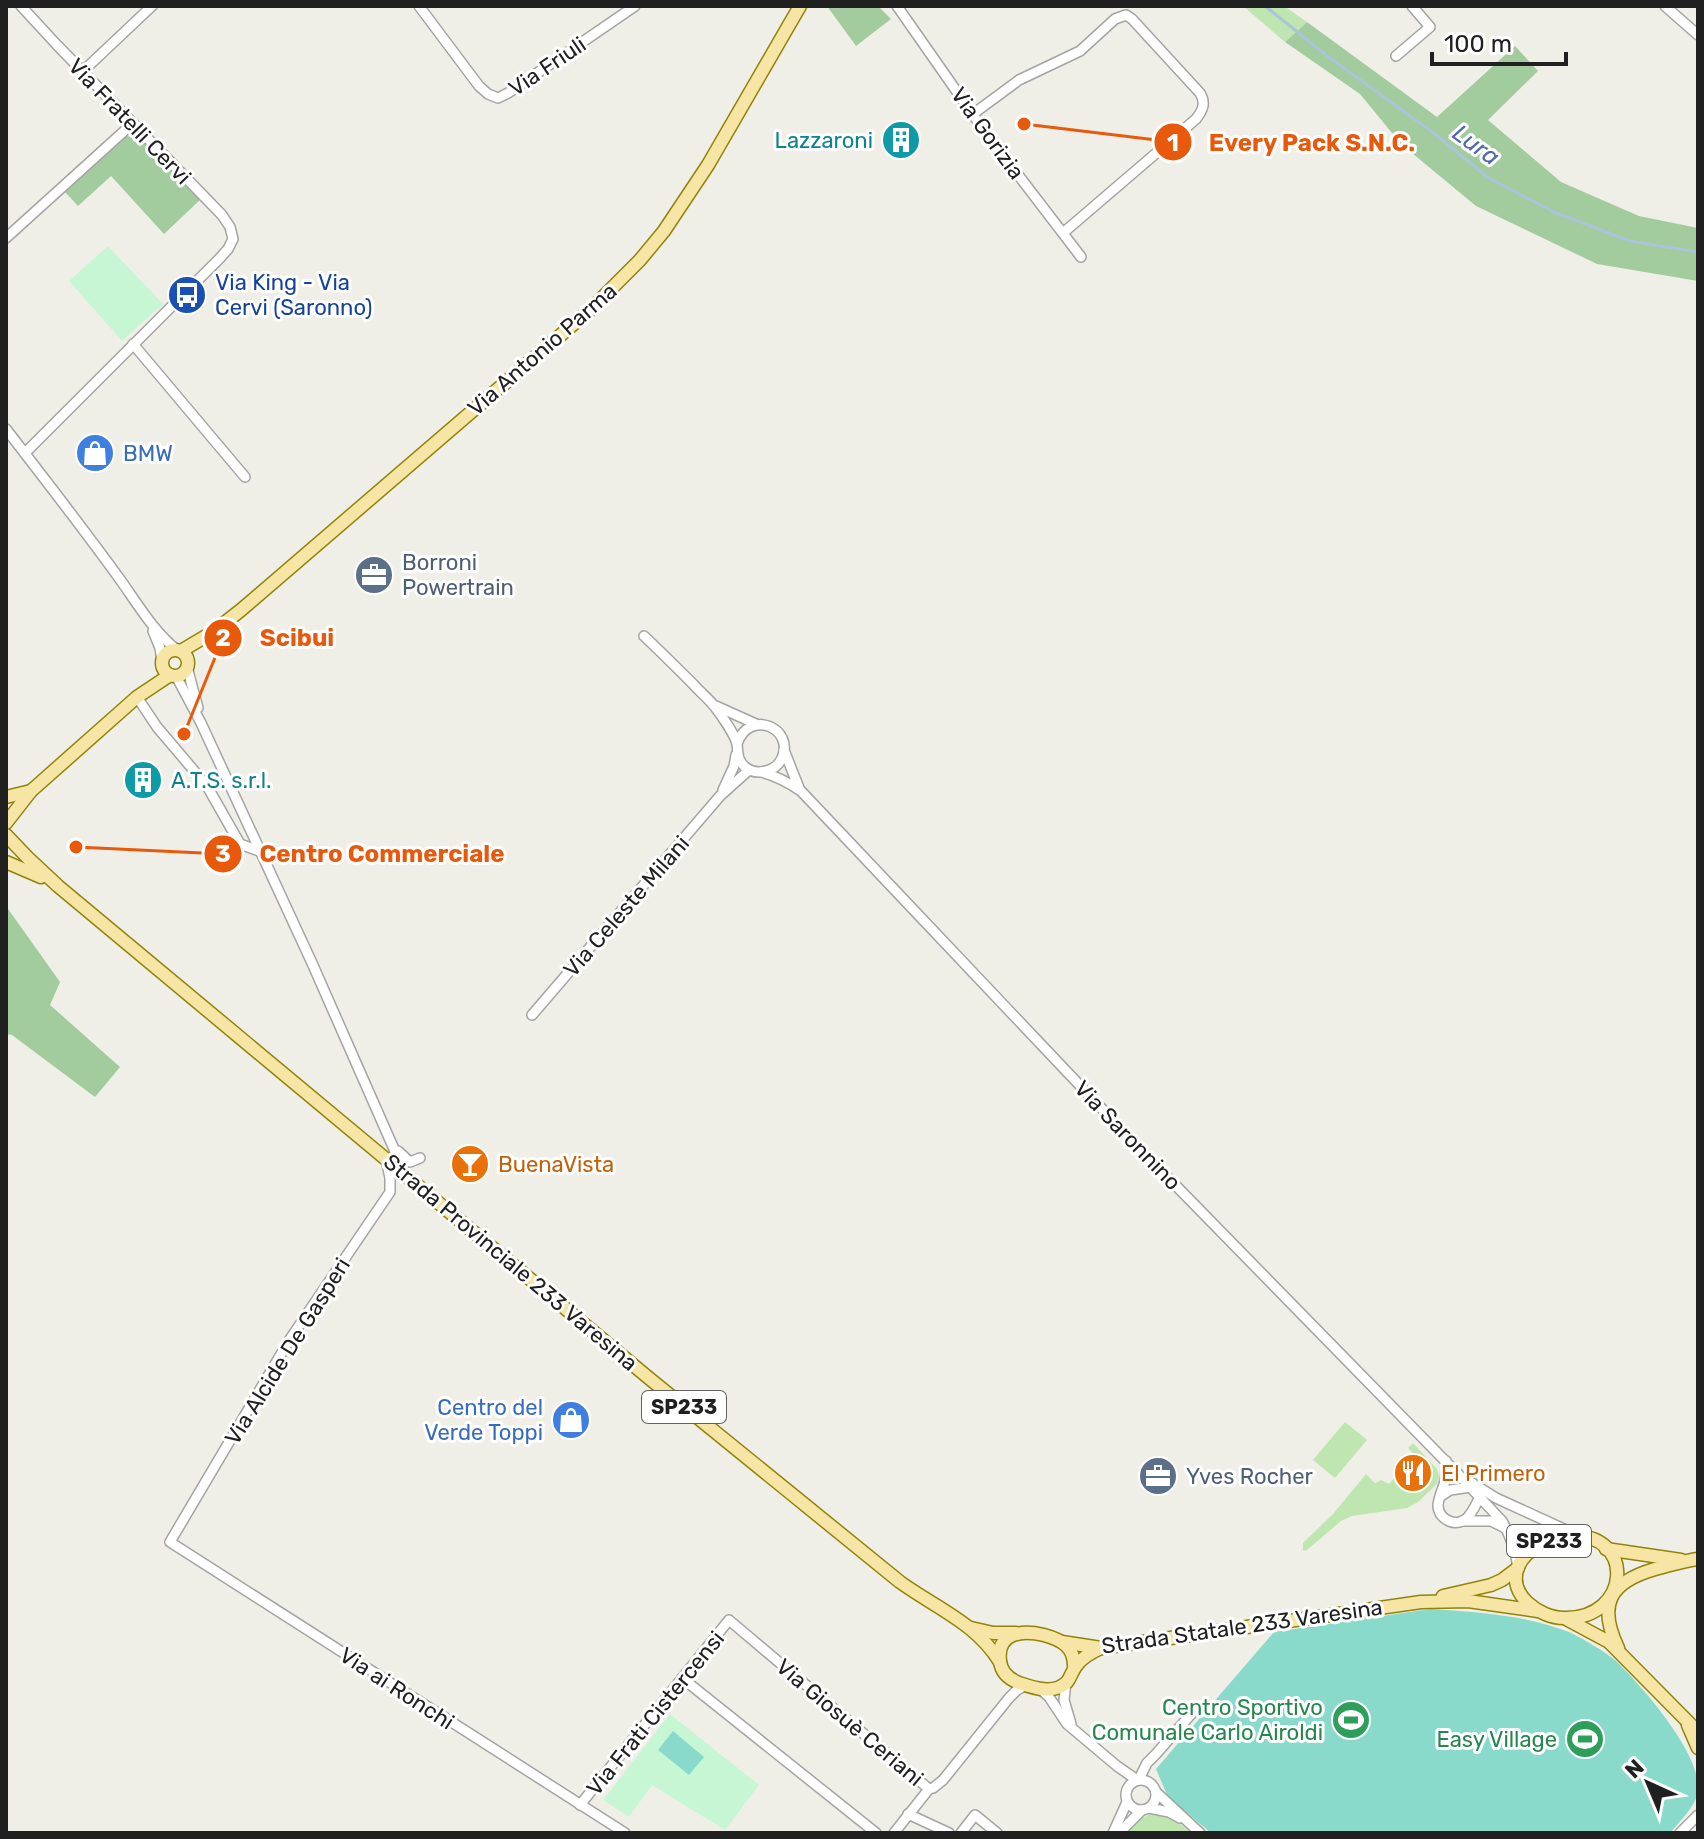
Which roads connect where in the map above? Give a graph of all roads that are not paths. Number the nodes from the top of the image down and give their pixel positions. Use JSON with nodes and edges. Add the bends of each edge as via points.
{"nodes":[{"id":1,"x":21,"y":6,"type":"edge"},
{"id":2,"x":152,"y":6,"type":"edge"},
{"id":3,"x":419,"y":6,"type":"edge"},
{"id":4,"x":635,"y":6,"type":"edge"},
{"id":5,"x":800,"y":6,"type":"edge"},
{"id":6,"x":897,"y":6,"type":"edge"},
{"id":7,"x":1412,"y":6,"type":"edge"},
{"id":8,"x":1666,"y":7,"type":"edge"},
{"id":9,"x":1698,"y":35,"type":"edge"},
{"id":10,"x":1396,"y":56,"type":"dead end"},
{"id":11,"x":82,"y":72,"type":"junction"},
{"id":12,"x":973,"y":114,"type":"junction"},
{"id":13,"x":132,"y":124,"type":"junction"},
{"id":14,"x":1063,"y":233,"type":"junction"},
{"id":15,"x":6,"y":238,"type":"edge"},
{"id":16,"x":1081,"y":257,"type":"dead end"},
{"id":17,"x":133,"y":344,"type":"junction"},
{"id":18,"x":6,"y":429,"type":"edge"},
{"id":19,"x":25,"y":453,"type":"junction"},
{"id":20,"x":245,"y":477,"type":"dead end"},
{"id":21,"x":151,"y":624,"type":"junction"},
{"id":22,"x":213,"y":632,"type":"junction"},
{"id":23,"x":644,"y":636,"type":"dead end"},
{"id":24,"x":179,"y":651,"type":"junction"},
{"id":25,"x":187,"y":667,"type":"junction"},
{"id":26,"x":168,"y":669,"type":"junction"},
{"id":27,"x":137,"y":697,"type":"junction"},
{"id":28,"x":714,"y":705,"type":"junction"},
{"id":29,"x":201,"y":723,"type":"junction"},
{"id":30,"x":756,"y":724,"type":"junction"},
{"id":31,"x":736,"y":748,"type":"junction"},
{"id":32,"x":784,"y":750,"type":"junction"},
{"id":33,"x":749,"y":770,"type":"junction"},
{"id":34,"x":761,"y":772,"type":"junction"},
{"id":35,"x":31,"y":791,"type":"junction"},
{"id":36,"x":801,"y":791,"type":"junction"},
{"id":37,"x":720,"y":796,"type":"junction"},
{"id":38,"x":6,"y":797,"type":"edge"},
{"id":39,"x":6,"y":823,"type":"edge"},
{"id":40,"x":6,"y":835,"type":"edge"},
{"id":41,"x":259,"y":851,"type":"junction"},
{"id":42,"x":6,"y":862,"type":"edge"},
{"id":43,"x":58,"y":886,"type":"junction"},
{"id":44,"x":532,"y":1015,"type":"dead end"},
{"id":45,"x":393,"y":1145,"type":"junction"},
{"id":46,"x":420,"y":1158,"type":"dead end"},
{"id":47,"x":386,"y":1159,"type":"junction"},
{"id":48,"x":405,"y":1175,"type":"junction"},
{"id":49,"x":1446,"y":1461,"type":"junction"},
{"id":50,"x":1477,"y":1490,"type":"junction"},
{"id":51,"x":1441,"y":1496,"type":"junction"},
{"id":52,"x":1462,"y":1521,"type":"junction"},
{"id":53,"x":1507,"y":1529,"type":"junction"},
{"id":54,"x":1580,"y":1536,"type":"junction"},
{"id":55,"x":170,"y":1542,"type":"joint"},
{"id":56,"x":1606,"y":1549,"type":"junction"},
{"id":57,"x":1698,"y":1559,"type":"edge"},
{"id":58,"x":1684,"y":1561,"type":"junction"},
{"id":59,"x":1518,"y":1568,"type":"junction"},
{"id":60,"x":1614,"y":1592,"type":"junction"},
{"id":61,"x":1421,"y":1602,"type":"junction"},
{"id":62,"x":1538,"y":1611,"type":"junction"},
{"id":63,"x":1565,"y":1618,"type":"junction"},
{"id":64,"x":729,"y":1620,"type":"joint"},
{"id":65,"x":971,"y":1628,"type":"junction"},
{"id":66,"x":1016,"y":1633,"type":"junction"},
{"id":67,"x":1062,"y":1642,"type":"junction"},
{"id":68,"x":1101,"y":1648,"type":"junction"},
{"id":69,"x":1619,"y":1651,"type":"junction"},
{"id":70,"x":1000,"y":1662,"type":"junction"},
{"id":71,"x":1074,"y":1668,"type":"junction"},
{"id":72,"x":682,"y":1678,"type":"junction"},
{"id":73,"x":1066,"y":1682,"type":"junction"},
{"id":74,"x":1032,"y":1686,"type":"junction"},
{"id":75,"x":1193,"y":1712,"type":"dead end"},
{"id":76,"x":1682,"y":1716,"type":"junction"},
{"id":77,"x":1072,"y":1727,"type":"junction"},
{"id":78,"x":1698,"y":1732,"type":"edge"},
{"id":79,"x":1698,"y":1748,"type":"edge"},
{"id":80,"x":1156,"y":1754,"type":"junction"},
{"id":81,"x":1117,"y":1766,"type":"junction"},
{"id":82,"x":1138,"y":1780,"type":"junction"},
{"id":83,"x":1153,"y":1787,"type":"junction"},
{"id":84,"x":1127,"y":1788,"type":"junction"},
{"id":85,"x":929,"y":1789,"type":"junction"},
{"id":86,"x":1127,"y":1802,"type":"junction"},
{"id":87,"x":580,"y":1805,"type":"junction"},
{"id":88,"x":1146,"y":1809,"type":"junction"},
{"id":89,"x":908,"y":1814,"type":"junction"},
{"id":90,"x":1698,"y":1815,"type":"edge"},
{"id":91,"x":1183,"y":1819,"type":"junction"},
{"id":92,"x":625,"y":1833,"type":"edge"},
{"id":93,"x":876,"y":1833,"type":"edge"},
{"id":94,"x":894,"y":1833,"type":"edge"},
{"id":95,"x":949,"y":1833,"type":"edge"},
{"id":96,"x":961,"y":1833,"type":"edge"},
{"id":97,"x":997,"y":1833,"type":"edge"},
{"id":98,"x":1116,"y":1833,"type":"edge"},
{"id":99,"x":1200,"y":1833,"type":"edge"},
{"id":100,"x":1680,"y":1833,"type":"edge"}],
"edges":[{"from":1,"to":11,"type":"street","name":"Via Fratelli Cervi"},
{"from":2,"to":11,"type":"street"},
{"from":3,"to":4,"type":"street","name":"Via Friuli","via":[[479,86],[498,98]]},
{"from":5,"to":22,"type":"main road","name":"Via Antonio Parma","via":[[708,165],[640,260],[591,309]]},
{"from":6,"to":12,"type":"street","name":"Via Gorizia"},
{"from":7,"to":10,"type":"street","via":[[1430,27]]},
{"from":8,"to":9,"type":"street"},
{"from":11,"to":13,"type":"street","name":"Via Fratelli Cervi"},
{"from":12,"to":14,"type":"street","name":"Via Gorizia"},
{"from":12,"to":14,"type":"street","via":[[1019,80],[1080,51],[1126,15],[1200,93],[1204,106],[1196,119]]},
{"from":13,"to":15,"type":"street"},
{"from":13,"to":17,"type":"street","name":"Via Fratelli Cervi","via":[[222,215],[233,239]]},
{"from":14,"to":16,"type":"street","name":"Via Gorizia"},
{"from":17,"to":19,"type":"street"},
{"from":17,"to":20,"type":"street"},
{"from":18,"to":19,"type":"street"},
{"from":19,"to":21,"type":"street"},
{"from":21,"to":24,"type":"street"},
{"from":21,"to":26,"type":"street"},
{"from":22,"to":24,"type":"main road","name":"Via Antonio Parma"},
{"from":22,"to":25,"type":"main road","name":"Via Antonio Parma"},
{"from":23,"to":28,"type":"street","name":"Via Saronnino"},
{"from":24,"to":25,"type":"main road","via":[[188,660]]},
{"from":24,"to":26,"type":"main road","via":[[166,653]]},
{"from":25,"to":26,"type":"main road","via":[[183,673]]},
{"from":25,"to":29,"type":"street"},
{"from":26,"to":27,"type":"main road"},
{"from":26,"to":29,"type":"street"},
{"from":27,"to":35,"type":"main road"},
{"from":27,"to":41,"type":"street","via":[[207,786],[240,844]]},
{"from":28,"to":30,"type":"street","name":"Via Saronnino"},
{"from":28,"to":31,"type":"street","name":"Via Saronnino"},
{"from":29,"to":41,"type":"street"},
{"from":30,"to":31,"type":"street","via":[[743,732]]},
{"from":30,"to":32,"type":"street","name":"Via Saronnino","via":[[773,728]]},
{"from":31,"to":33,"type":"street","name":"Via Saronnino","via":[[739,761]]},
{"from":31,"to":37,"type":"street"},
{"from":32,"to":34,"type":"street","via":[[779,764]]},
{"from":32,"to":36,"type":"street","name":"Via Saronnino"},
{"from":33,"to":34,"type":"street","name":"Via Saronnino"},
{"from":33,"to":37,"type":"street"},
{"from":34,"to":36,"type":"street","name":"Via Saronnino"},
{"from":35,"to":38,"type":"main road"},
{"from":35,"to":39,"type":"main road"},
{"from":36,"to":49,"type":"street","name":"Via Saronnino","via":[[1141,1150]]},
{"from":37,"to":44,"type":"street","name":"Via Celeste Milani"},
{"from":40,"to":43,"type":"main road","name":"Strada Provinciale 233 Varesina","number":"SP233"},
{"from":41,"to":45,"type":"street"},
{"from":42,"to":43,"type":"main road","name":"Strada Provinciale 233 Varesina","number":"SP233"},
{"from":43,"to":47,"type":"main road","name":"Strada Provinciale 233 Varesina","number":"SP233"},
{"from":45,"to":46,"type":"street","via":[[410,1162]]},
{"from":45,"to":48,"type":"street"},
{"from":47,"to":48,"type":"main road","name":"Strada Provinciale 233 Varesina","number":"SP233"},
{"from":47,"to":55,"type":"street","name":"Via Alcide De Gasperi","via":[[390,1192],[290,1339]]},
{"from":48,"to":65,"type":"main road","name":"Strada Provinciale 233 Varesina","number":"SP233","via":[[900,1582]]},
{"from":49,"to":50,"type":"street","name":"Via Saronnino"},
{"from":49,"to":51,"type":"street"},
{"from":50,"to":51,"type":"street","via":[[1450,1490]]},
{"from":50,"to":52,"type":"street"},
{"from":50,"to":53,"type":"street","name":"Via Saronnino"},
{"from":50,"to":54,"type":"street","name":"Via Saronnino"},
{"from":51,"to":52,"type":"street","via":[[1441,1515],[1450,1522]]},
{"from":52,"to":53,"type":"street","via":[[1491,1521]]},
{"from":53,"to":59,"type":"street","name":"Via Saronnino"},
{"from":54,"to":56,"type":"main road","number":"SP233"},
{"from":54,"to":59,"type":"main road","number":"SP233","via":[[1539,1546]]},
{"from":55,"to":87,"type":"street","name":"Via ai Ronchi"},
{"from":56,"to":58,"type":"main road","number":"SP233"},
{"from":56,"to":60,"type":"main road","number":"SP233","via":[[1618,1571]]},
{"from":57,"to":58,"type":"main road","number":"SP233"},
{"from":58,"to":60,"type":"main road","number":"SP233","via":[[1639,1574]]},
{"from":59,"to":61,"type":"main road","name":"Strada Statale 233 Varesina","number":"SP233","via":[[1491,1585]]},
{"from":59,"to":62,"type":"main road","number":"SP233","via":[[1521,1594]]},
{"from":60,"to":63,"type":"main road","number":"SP233","via":[[1594,1611]]},
{"from":60,"to":69,"type":"main road","via":[[1608,1617]]},
{"from":61,"to":62,"type":"main road","name":"Strada Statale 233 Varesina","number":"SP233","via":[[1468,1601]]},
{"from":61,"to":68,"type":"main road","name":"Strada Statale 233 Varesina","number":"SP233"},
{"from":62,"to":63,"type":"main road","number":"SP233"},
{"from":63,"to":69,"type":"main road"},
{"from":64,"to":72,"type":"street","name":"Via Frati Cistercensi"},
{"from":64,"to":85,"type":"street","name":"Via Giosuè Ceriani"},
{"from":65,"to":66,"type":"main road","number":"SP233"},
{"from":65,"to":70,"type":"main road","number":"SP233"},
{"from":66,"to":67,"type":"main road","number":"SP233","via":[[1028,1631]]},
{"from":66,"to":70,"type":"main road","via":[[1003,1644]]},
{"from":67,"to":68,"type":"main road","name":"Strada Statale 233 Varesina","number":"SP233"},
{"from":67,"to":71,"type":"main road","via":[[1073,1655]]},
{"from":68,"to":71,"type":"main road","number":"SP233"},
{"from":69,"to":76,"type":"main road"},
{"from":70,"to":74,"type":"main road","number":"SP233","via":[[1010,1678]]},
{"from":71,"to":73,"type":"main road","number":"SP233"},
{"from":72,"to":87,"type":"street","name":"Via Frati Cistercensi"},
{"from":72,"to":93,"type":"street"},
{"from":73,"to":74,"type":"main road","via":[[1056,1689]]},
{"from":73,"to":77,"type":"street","via":[[1064,1700]]},
{"from":74,"to":77,"type":"street","via":[[1049,1697]]},
{"from":74,"to":85,"type":"street","via":[[1009,1698],[943,1780]]},
{"from":75,"to":80,"type":"street"},
{"from":76,"to":78,"type":"main road"},
{"from":76,"to":79,"type":"main road"},
{"from":77,"to":81,"type":"street"},
{"from":80,"to":82,"type":"street"},
{"from":80,"to":83,"type":"street","via":[[1150,1765]]},
{"from":81,"to":82,"type":"street"},
{"from":81,"to":84,"type":"street"},
{"from":82,"to":83,"type":"street"},
{"from":82,"to":84,"type":"street"},
{"from":83,"to":88,"type":"street","via":[[1155,1801]]},
{"from":83,"to":91,"type":"street"},
{"from":84,"to":86,"type":"street"},
{"from":85,"to":89,"type":"street","name":"Via Giosuè Ceriani"},
{"from":86,"to":88,"type":"street"},
{"from":86,"to":98,"type":"street"},
{"from":87,"to":92,"type":"street","name":"Via ai Ronchi"},
{"from":88,"to":91,"type":"street"},
{"from":88,"to":98,"type":"street"},
{"from":89,"to":94,"type":"street","name":"Via Giosuè Ceriani"},
{"from":89,"to":95,"type":"street"},
{"from":90,"to":100,"type":"street"},
{"from":91,"to":99,"type":"street"},
{"from":96,"to":97,"type":"street","via":[[975,1815]]}]}
